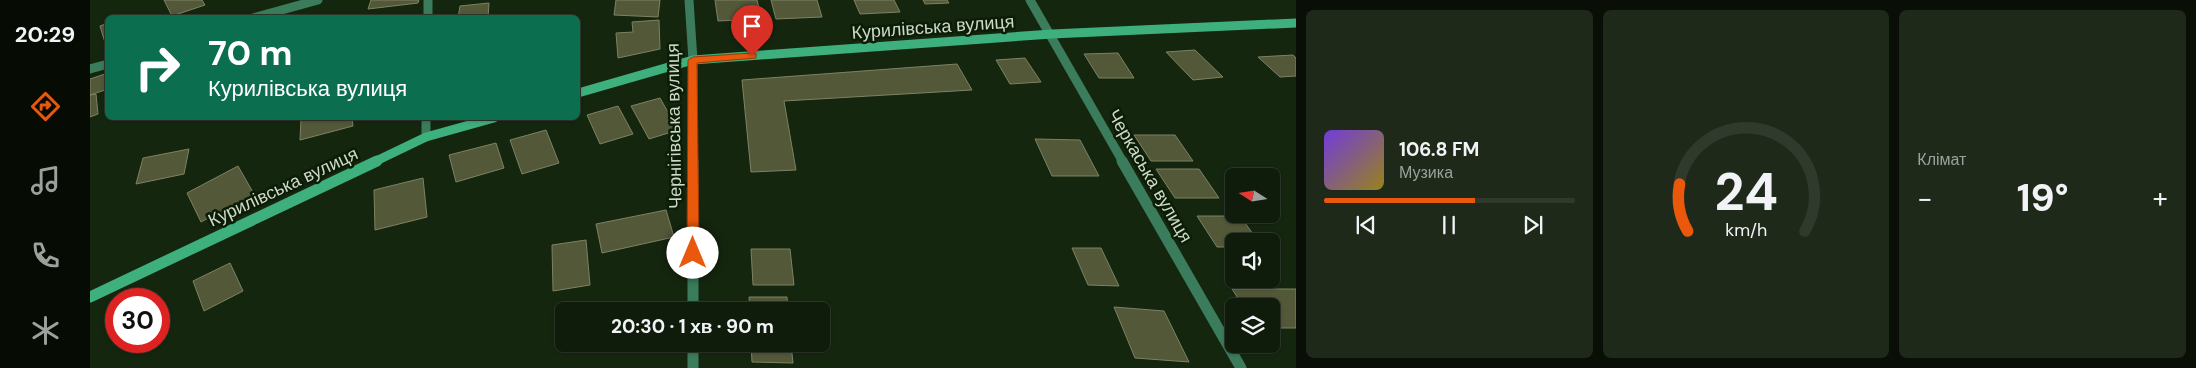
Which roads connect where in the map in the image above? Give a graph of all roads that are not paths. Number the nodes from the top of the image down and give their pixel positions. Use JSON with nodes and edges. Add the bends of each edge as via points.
{"nodes":[{"id":1,"x":318,"y":0,"type":"edge"},
{"id":2,"x":428,"y":0,"type":"edge"},
{"id":3,"x":689,"y":0,"type":"edge"},
{"id":4,"x":1030,"y":0,"type":"edge"},
{"id":5,"x":264,"y":15,"type":"edge"},
{"id":6,"x":428,"y":15,"type":"edge"},
{"id":7,"x":1296,"y":23,"type":"edge"},
{"id":8,"x":1052,"y":34,"type":"junction"},
{"id":9,"x":693,"y":60,"type":"junction"},
{"id":10,"x":105,"y":65,"type":"edge"},
{"id":11,"x":90,"y":69,"type":"edge"},
{"id":12,"x":580,"y":92,"type":"edge"},
{"id":13,"x":426,"y":120,"type":"edge"},
{"id":14,"x":487,"y":120,"type":"edge"},
{"id":15,"x":426,"y":137,"type":"junction"},
{"id":16,"x":90,"y":296,"type":"edge"},
{"id":17,"x":693,"y":302,"type":"edge"},
{"id":18,"x":693,"y":352,"type":"edge"},
{"id":19,"x":693,"y":368,"type":"edge"},
{"id":20,"x":1241,"y":368,"type":"edge"}],
"edges":[{"from":1,"to":5,"type":"street"},
{"from":2,"to":6,"type":"street"},
{"from":3,"to":9,"type":"street","name":"Чернігівська вулиця"},
{"from":4,"to":8,"type":"street","name":"Черкаська вулиця"},
{"from":7,"to":8,"type":"main road","name":"Курилівська вулиця"},
{"from":8,"to":9,"type":"main road","name":"Курилівська вулиця"},
{"from":8,"to":20,"type":"street","name":"Черкаська вулиця"},
{"from":9,"to":12,"type":"main road","name":"Курилівська вулиця"},
{"from":9,"to":17,"type":"street","name":"Чернігівська вулиця"},
{"from":10,"to":11,"type":"street"},
{"from":13,"to":15,"type":"street"},
{"from":14,"to":15,"type":"main road","name":"Курилівська вулиця"},
{"from":15,"to":16,"type":"main road","name":"Курилівська вулиця"},
{"from":18,"to":19,"type":"street"}]}
